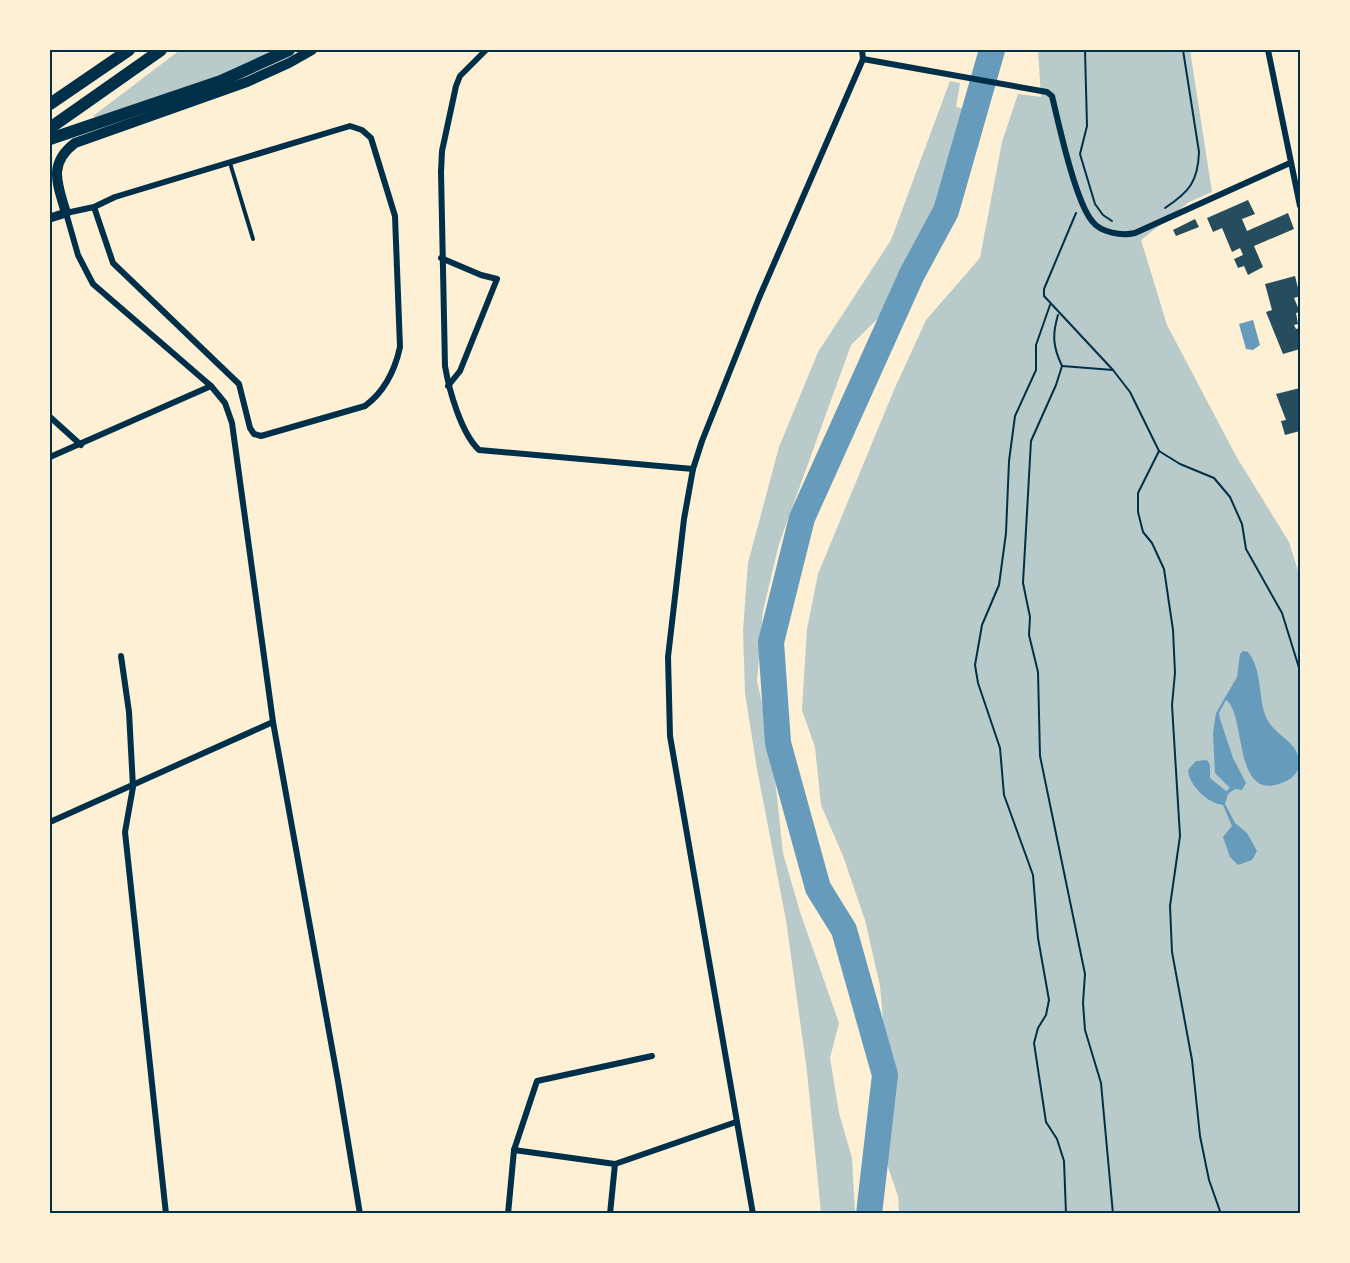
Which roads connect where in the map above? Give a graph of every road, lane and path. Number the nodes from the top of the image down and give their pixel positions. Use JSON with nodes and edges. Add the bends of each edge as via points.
{"nodes":[{"id":1,"x":129,"y":50,"type":"edge"},
{"id":2,"x":161,"y":50,"type":"edge"},
{"id":3,"x":289,"y":50,"type":"edge"},
{"id":4,"x":312,"y":50,"type":"edge"},
{"id":5,"x":486,"y":50,"type":"edge"},
{"id":6,"x":862,"y":50,"type":"edge"},
{"id":7,"x":1085,"y":50,"type":"edge"},
{"id":8,"x":1183,"y":50,"type":"edge"},
{"id":9,"x":1268,"y":50,"type":"edge"},
{"id":10,"x":863,"y":59,"type":"junction"},
{"id":11,"x":50,"y":104,"type":"edge"},
{"id":12,"x":50,"y":128,"type":"edge"},
{"id":13,"x":50,"y":139,"type":"edge"},
{"id":14,"x":230,"y":163,"type":"junction"},
{"id":15,"x":1290,"y":163,"type":"junction"},
{"id":16,"x":1091,"y":195,"type":"junction"},
{"id":17,"x":1084,"y":205,"type":"junction"},
{"id":18,"x":1300,"y":206,"type":"edge"},
{"id":19,"x":94,"y":207,"type":"junction"},
{"id":20,"x":1162,"y":209,"type":"dead end"},
{"id":21,"x":66,"y":213,"type":"junction"},
{"id":22,"x":50,"y":218,"type":"edge"},
{"id":23,"x":1113,"y":222,"type":"dead end"},
{"id":24,"x":253,"y":239,"type":"dead end"},
{"id":25,"x":441,"y":258,"type":"junction"},
{"id":26,"x":1050,"y":305,"type":"junction"},
{"id":27,"x":1059,"y":314,"type":"junction"},
{"id":28,"x":1062,"y":366,"type":"junction"},
{"id":29,"x":1113,"y":370,"type":"junction"},
{"id":30,"x":211,"y":386,"type":"junction"},
{"id":31,"x":448,"y":387,"type":"junction"},
{"id":32,"x":50,"y":417,"type":"edge"},
{"id":33,"x":81,"y":445,"type":"junction"},
{"id":34,"x":1159,"y":451,"type":"junction"},
{"id":35,"x":50,"y":457,"type":"edge"},
{"id":36,"x":693,"y":469,"type":"junction"},
{"id":37,"x":121,"y":656,"type":"dead end"},
{"id":38,"x":1300,"y":671,"type":"edge"},
{"id":39,"x":273,"y":722,"type":"junction"},
{"id":40,"x":133,"y":787,"type":"junction"},
{"id":41,"x":50,"y":822,"type":"edge"},
{"id":42,"x":652,"y":1056,"type":"dead end"},
{"id":43,"x":736,"y":1122,"type":"junction"},
{"id":44,"x":514,"y":1150,"type":"junction"},
{"id":45,"x":615,"y":1164,"type":"junction"},
{"id":46,"x":166,"y":1214,"type":"edge"},
{"id":47,"x":360,"y":1214,"type":"edge"},
{"id":48,"x":508,"y":1214,"type":"edge"},
{"id":49,"x":610,"y":1214,"type":"edge"},
{"id":50,"x":753,"y":1214,"type":"edge"},
{"id":51,"x":1066,"y":1214,"type":"edge"},
{"id":52,"x":1113,"y":1214,"type":"edge"},
{"id":53,"x":1221,"y":1214,"type":"edge"}],
"edges":[{"from":1,"to":11,"type":"highway"},
{"from":2,"to":12,"type":"highway"},
{"from":3,"to":13,"type":"highway","via":[[221,81]]},
{"from":4,"to":21,"type":"main road","via":[[247,82],[75,143],[58,161]]},
{"from":5,"to":25,"type":"street","via":[[460,76],[451,108],[441,161]]},
{"from":6,"to":10,"type":"street"},
{"from":7,"to":16,"type":"path","via":[[1088,126],[1080,154]]},
{"from":8,"to":20,"type":"path","via":[[1198,166],[1185,194]]},
{"from":9,"to":15,"type":"street"},
{"from":10,"to":17,"type":"street","via":[[1047,92],[1052,96]]},
{"from":10,"to":36,"type":"street","via":[[759,298]]},
{"from":14,"to":19,"type":"street","via":[[115,197]]},
{"from":14,"to":19,"type":"street","via":[[350,126],[371,138],[395,216],[400,347],[396,366],[376,398],[365,406],[261,436],[254,434],[239,384],[122,274],[106,247]]},
{"from":14,"to":24,"type":"lane"},
{"from":15,"to":17,"type":"street","via":[[1126,235],[1093,222]]},
{"from":15,"to":18,"type":"street"},
{"from":16,"to":17,"type":"path"},
{"from":16,"to":23,"type":"path","via":[[1102,215]]},
{"from":17,"to":26,"type":"path","via":[[1075,214],[1044,290]]},
{"from":19,"to":21,"type":"street"},
{"from":21,"to":22,"type":"street"},
{"from":21,"to":30,"type":"street","via":[[78,255],[93,284]]},
{"from":25,"to":31,"type":"street"},
{"from":25,"to":31,"type":"street","via":[[496,279],[460,371]]},
{"from":26,"to":27,"type":"path"},
{"from":26,"to":51,"type":"path","via":[[1036,345],[1036,370],[1015,416],[999,585],[982,626],[975,665],[1000,748],[1004,795],[1033,875],[1038,938],[1050,1000],[1034,1043],[1046,1122],[1064,1161]]},
{"from":27,"to":28,"type":"path","via":[[1052,335]]},
{"from":27,"to":29,"type":"path"},
{"from":28,"to":29,"type":"path"},
{"from":28,"to":52,"type":"path","via":[[1031,441],[1023,583],[1038,672],[1040,756],[1083,958],[1084,1023],[1101,1083]]},
{"from":29,"to":34,"type":"path","via":[[1130,392]]},
{"from":30,"to":33,"type":"street"},
{"from":30,"to":39,"type":"street","via":[[225,403],[232,423]]},
{"from":31,"to":36,"type":"street","via":[[471,443],[479,450]]},
{"from":32,"to":33,"type":"street"},
{"from":33,"to":35,"type":"street"},
{"from":34,"to":38,"type":"path","via":[[1214,478],[1230,497],[1242,524],[1246,549],[1282,613]]},
{"from":34,"to":53,"type":"path","via":[[1138,493],[1137,512],[1143,532],[1164,569],[1173,630],[1180,837],[1170,906],[1172,952],[1191,1048],[1200,1136]]},
{"from":36,"to":43,"type":"street","via":[[670,634],[670,736]]},
{"from":37,"to":40,"type":"street"},
{"from":39,"to":40,"type":"street"},
{"from":39,"to":47,"type":"street"},
{"from":40,"to":41,"type":"street"},
{"from":40,"to":46,"type":"street","via":[[125,832]]},
{"from":42,"to":44,"type":"street","via":[[537,1081]]},
{"from":43,"to":45,"type":"street"},
{"from":43,"to":50,"type":"street"},
{"from":44,"to":45,"type":"street"},
{"from":44,"to":48,"type":"street"},
{"from":45,"to":49,"type":"street"}]}
